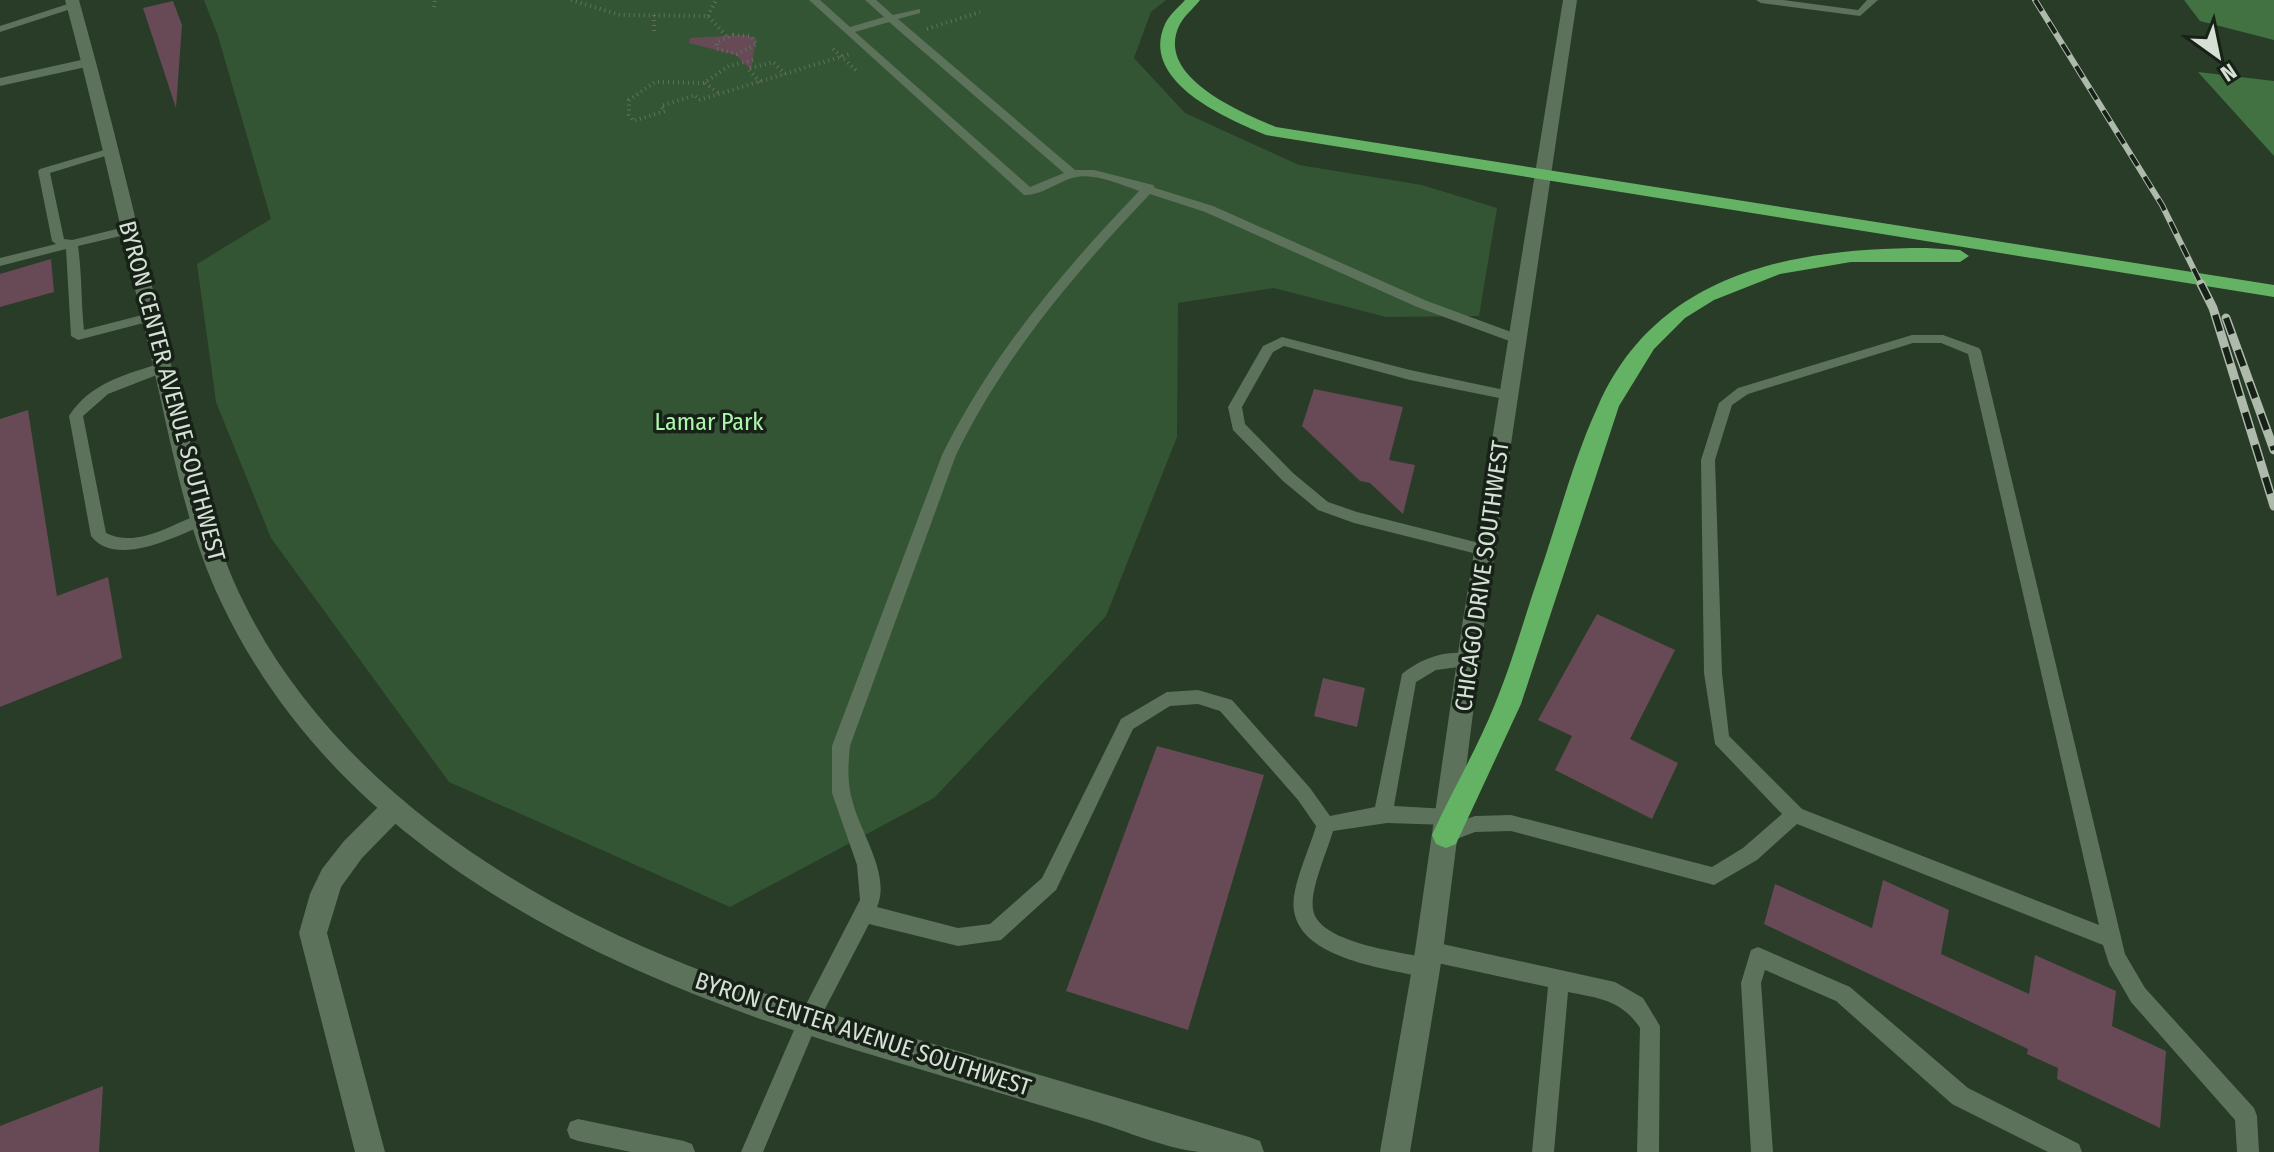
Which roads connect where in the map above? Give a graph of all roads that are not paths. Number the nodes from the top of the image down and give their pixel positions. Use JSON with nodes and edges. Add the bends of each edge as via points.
{"nodes":[{"id":1,"x":814,"y":0,"type":"edge"},
{"id":2,"x":870,"y":0,"type":"edge"},
{"id":3,"x":1193,"y":0,"type":"edge"},
{"id":4,"x":1570,"y":0,"type":"edge"},
{"id":5,"x":1761,"y":0,"type":"edge"},
{"id":6,"x":1873,"y":0,"type":"edge"},
{"id":7,"x":73,"y":3,"type":"edge"},
{"id":8,"x":916,"y":11,"type":"dead end"},
{"id":9,"x":889,"y":18,"type":"junction"},
{"id":10,"x":0,"y":29,"type":"edge"},
{"id":11,"x":847,"y":31,"type":"junction"},
{"id":12,"x":90,"y":62,"type":"junction"},
{"id":13,"x":0,"y":82,"type":"edge"},
{"id":14,"x":111,"y":151,"type":"junction"},
{"id":15,"x":1072,"y":174,"type":"junction"},
{"id":16,"x":1149,"y":188,"type":"junction"},
{"id":17,"x":129,"y":230,"type":"junction"},
{"id":18,"x":70,"y":246,"type":"junction"},
{"id":19,"x":0,"y":262,"type":"edge"},
{"id":20,"x":2121,"y":273,"type":"junction"},
{"id":21,"x":2274,"y":291,"type":"edge"},
{"id":22,"x":2274,"y":304,"type":"edge"},
{"id":23,"x":150,"y":317,"type":"junction"},
{"id":24,"x":1517,"y":339,"type":"junction"},
{"id":25,"x":162,"y":368,"type":"junction"},
{"id":26,"x":1509,"y":395,"type":"junction"},
{"id":27,"x":203,"y":519,"type":"junction"},
{"id":28,"x":1485,"y":550,"type":"junction"},
{"id":29,"x":1468,"y":660,"type":"junction"},
{"id":30,"x":394,"y":808,"type":"junction"},
{"id":31,"x":1383,"y":814,"type":"junction"},
{"id":32,"x":1795,"y":815,"type":"junction"},
{"id":33,"x":1326,"y":825,"type":"junction"},
{"id":34,"x":1447,"y":826,"type":"junction"},
{"id":35,"x":866,"y":914,"type":"junction"},
{"id":36,"x":2111,"y":939,"type":"junction"},
{"id":37,"x":1428,"y":960,"type":"junction"},
{"id":38,"x":1559,"y":981,"type":"junction"},
{"id":39,"x":808,"y":1021,"type":"junction"},
{"id":40,"x":578,"y":1130,"type":"dead end"},
{"id":41,"x":370,"y":1152,"type":"edge"},
{"id":42,"x":684,"y":1152,"type":"edge"},
{"id":43,"x":752,"y":1152,"type":"edge"},
{"id":44,"x":1249,"y":1152,"type":"edge"},
{"id":45,"x":1395,"y":1152,"type":"edge"},
{"id":46,"x":1543,"y":1152,"type":"edge"},
{"id":47,"x":1648,"y":1152,"type":"edge"},
{"id":48,"x":1762,"y":1152,"type":"edge"},
{"id":49,"x":2071,"y":1152,"type":"edge"},
{"id":50,"x":2248,"y":1152,"type":"edge"}],
"edges":[{"from":1,"to":11,"type":"lane"},
{"from":2,"to":9,"type":"lane"},
{"from":3,"to":20,"type":"highway","via":[[1169,31],[1169,55],[1177,75],[1227,114],[1272,131]]},
{"from":4,"to":24,"type":"main road","name":"CHICAGO DRIVE SOUTHWEST"},
{"from":5,"to":6,"type":"lane","via":[[1860,13]]},
{"from":7,"to":10,"type":"lane"},
{"from":7,"to":12,"type":"main road","name":"BYRON CENTER AVENUE SOUTHWEST"},
{"from":8,"to":9,"type":"lane"},
{"from":9,"to":11,"type":"lane"},
{"from":9,"to":15,"type":"lane"},
{"from":11,"to":15,"type":"lane","via":[[1028,192]]},
{"from":12,"to":13,"type":"main road"},
{"from":12,"to":14,"type":"main road","name":"BYRON CENTER AVENUE SOUTHWEST"},
{"from":14,"to":17,"type":"main road","name":"BYRON CENTER AVENUE SOUTHWEST"},
{"from":14,"to":18,"type":"lane","via":[[44,171],[58,241]]},
{"from":15,"to":16,"type":"lane","via":[[1094,173]]},
{"from":16,"to":24,"type":"lane","via":[[1239,220],[1422,304]]},
{"from":16,"to":35,"type":"lane","via":[[1023,328],[969,410],[949,455],[841,746],[840,791],[872,884]]},
{"from":17,"to":18,"type":"lane"},
{"from":17,"to":23,"type":"main road","name":"BYRON CENTER AVENUE SOUTHWEST"},
{"from":18,"to":19,"type":"lane"},
{"from":18,"to":23,"type":"lane","via":[[78,336]]},
{"from":20,"to":21,"type":"highway"},
{"from":20,"to":22,"type":"highway"},
{"from":20,"to":34,"type":"highway","via":[[1937,254],[1879,254],[1759,275],[1714,292],[1678,314],[1626,370],[1608,406],[1508,704]]},
{"from":23,"to":25,"type":"main road","name":"BYRON CENTER AVENUE SOUTHWEST"},
{"from":24,"to":26,"type":"main road","name":"CHICAGO DRIVE SOUTHWEST"},
{"from":25,"to":27,"type":"main road","name":"BYRON CENTER AVENUE SOUTHWEST"},
{"from":25,"to":27,"type":"lane","via":[[111,386],[76,416],[99,536],[113,544],[139,542]]},
{"from":26,"to":28,"type":"main road","name":"CHICAGO DRIVE SOUTHWEST"},
{"from":26,"to":28,"type":"lane","via":[[1282,341],[1268,349],[1235,407],[1238,426],[1323,506]]},
{"from":27,"to":30,"type":"main road","name":"BYRON CENTER AVENUE SOUTHWEST","via":[[230,598],[262,659],[342,760]]},
{"from":28,"to":29,"type":"main road","name":"CHICAGO DRIVE SOUTHWEST"},
{"from":29,"to":31,"type":"lane","via":[[1424,665],[1408,679]]},
{"from":29,"to":34,"type":"main road","name":"CHICAGO DRIVE SOUTHWEST"},
{"from":30,"to":39,"type":"main road","name":"BYRON CENTER AVENUE SOUTHWEST","via":[[487,876],[580,929],[678,976]]},
{"from":30,"to":41,"type":"main road","via":[[331,875],[317,904],[313,933]]},
{"from":31,"to":33,"type":"lane"},
{"from":31,"to":34,"type":"lane"},
{"from":32,"to":34,"type":"lane","via":[[1750,854],[1714,876],[1511,823]]},
{"from":32,"to":36,"type":"lane"},
{"from":32,"to":36,"type":"lane","via":[[1721,739],[1713,673],[1708,460],[1718,426],[1726,403],[1743,391],[1912,339],[1943,339],[1974,351],[1980,369]]},
{"from":33,"to":35,"type":"lane","via":[[1226,705],[1198,697],[1167,699],[1127,724],[1049,884],[994,933],[958,937]]},
{"from":33,"to":37,"type":"lane","via":[[1303,909],[1310,929],[1337,947]]},
{"from":34,"to":37,"type":"main road","name":"CHICAGO DRIVE SOUTHWEST"},
{"from":35,"to":39,"type":"lane"},
{"from":36,"to":50,"type":"lane","via":[[2138,995],[2246,1116]]},
{"from":37,"to":38,"type":"lane"},
{"from":37,"to":45,"type":"main road","name":"CHICAGO DRIVE SOUTHWEST"},
{"from":38,"to":46,"type":"lane"},
{"from":38,"to":47,"type":"lane","via":[[1615,992],[1643,1011],[1650,1026]]},
{"from":39,"to":43,"type":"lane"},
{"from":39,"to":44,"type":"main road","name":"BYRON CENTER AVENUE SOUTHWEST"},
{"from":40,"to":42,"type":"lane"},
{"from":48,"to":49,"type":"lane","via":[[1751,983],[1758,957],[1843,994],[1960,1096]]}]}
